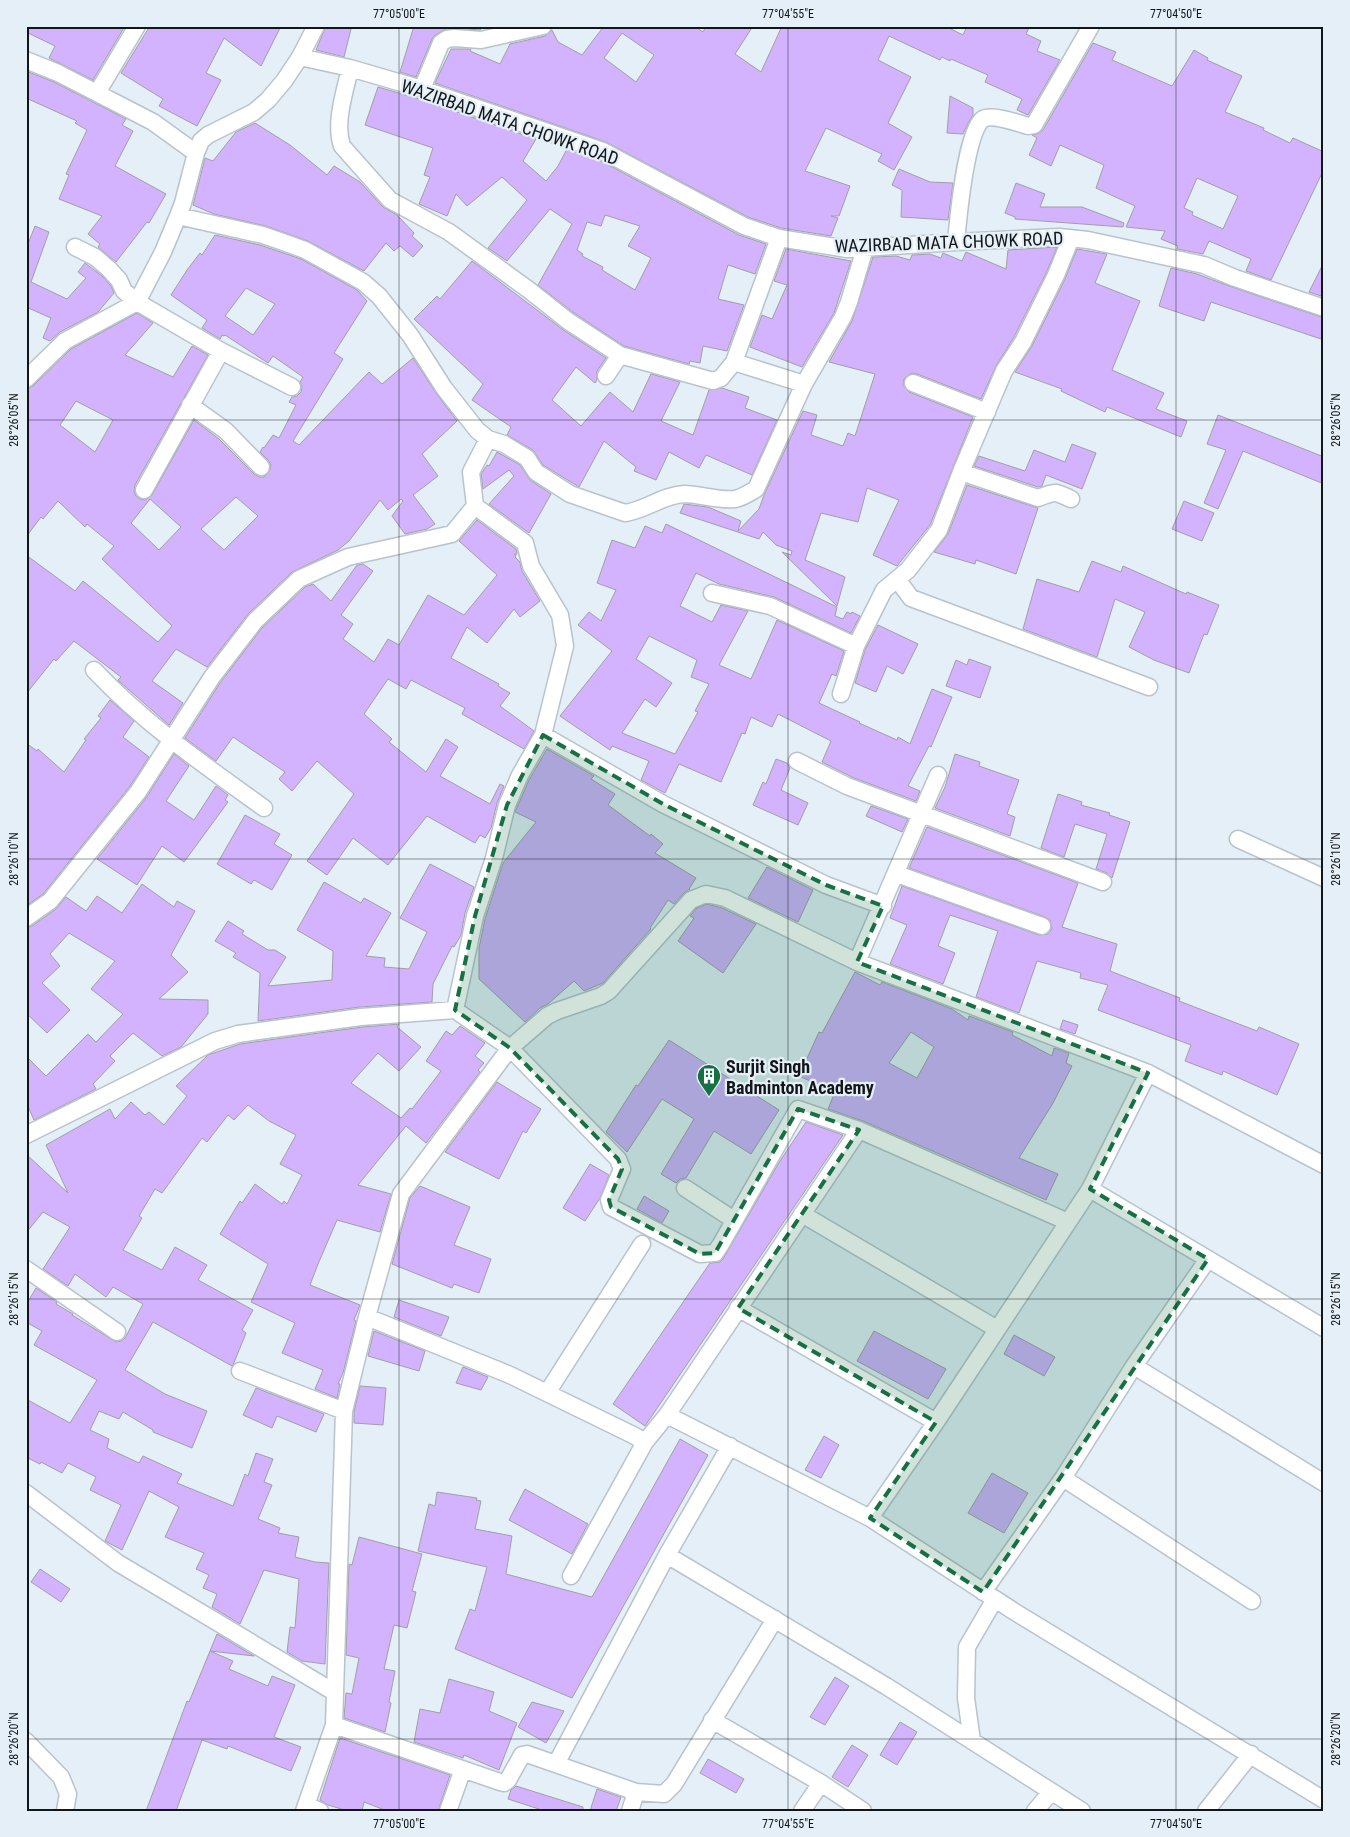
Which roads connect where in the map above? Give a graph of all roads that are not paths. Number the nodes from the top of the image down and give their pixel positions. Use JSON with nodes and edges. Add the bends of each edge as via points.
{"nodes":[{"id":1,"x":136,"y":26,"type":"edge"},
{"id":2,"x":316,"y":26,"type":"edge"},
{"id":3,"x":543,"y":26,"type":"edge"},
{"id":4,"x":1092,"y":26,"type":"edge"},
{"id":5,"x":300,"y":57,"type":"junction"},
{"id":6,"x":26,"y":60,"type":"edge"},
{"id":7,"x":350,"y":68,"type":"junction"},
{"id":8,"x":422,"y":89,"type":"junction"},
{"id":9,"x":97,"y":93,"type":"junction"},
{"id":10,"x":196,"y":153,"type":"junction"},
{"id":11,"x":178,"y":216,"type":"junction"},
{"id":12,"x":779,"y":238,"type":"junction"},
{"id":13,"x":1071,"y":238,"type":"junction"},
{"id":14,"x":956,"y":242,"type":"junction"},
{"id":15,"x":76,"y":247,"type":"dead end"},
{"id":16,"x":865,"y":248,"type":"junction"},
{"id":17,"x":137,"y":302,"type":"junction"},
{"id":18,"x":1324,"y":308,"type":"edge"},
{"id":19,"x":221,"y":351,"type":"junction"},
{"id":20,"x":620,"y":355,"type":"junction"},
{"id":21,"x":734,"y":362,"type":"junction"},
{"id":22,"x":606,"y":376,"type":"dead end"},
{"id":23,"x":26,"y":379,"type":"edge"},
{"id":24,"x":914,"y":383,"type":"dead end"},
{"id":25,"x":804,"y":384,"type":"junction"},
{"id":26,"x":292,"y":386,"type":"dead end"},
{"id":27,"x":190,"y":405,"type":"junction"},
{"id":28,"x":987,"y":412,"type":"junction"},
{"id":29,"x":488,"y":439,"type":"junction"},
{"id":30,"x":261,"y":467,"type":"dead end"},
{"id":31,"x":961,"y":472,"type":"junction"},
{"id":32,"x":144,"y":490,"type":"dead end"},
{"id":33,"x":1071,"y":499,"type":"dead end"},
{"id":34,"x":475,"y":506,"type":"junction"},
{"id":35,"x":897,"y":579,"type":"junction"},
{"id":36,"x":712,"y":593,"type":"dead end"},
{"id":37,"x":856,"y":646,"type":"junction"},
{"id":38,"x":94,"y":670,"type":"dead end"},
{"id":39,"x":1149,"y":687,"type":"dead end"},
{"id":40,"x":841,"y":694,"type":"dead end"},
{"id":41,"x":543,"y":735,"type":"junction"},
{"id":42,"x":171,"y":741,"type":"junction"},
{"id":43,"x":797,"y":761,"type":"dead end"},
{"id":44,"x":938,"y":775,"type":"dead end"},
{"id":45,"x":264,"y":808,"type":"dead end"},
{"id":46,"x":922,"y":815,"type":"junction"},
{"id":47,"x":1238,"y":839,"type":"dead end"},
{"id":48,"x":897,"y":874,"type":"junction"},
{"id":49,"x":1324,"y":878,"type":"edge"},
{"id":50,"x":1103,"y":882,"type":"dead end"},
{"id":51,"x":883,"y":906,"type":"junction"},
{"id":52,"x":26,"y":918,"type":"edge"},
{"id":53,"x":1042,"y":926,"type":"dead end"},
{"id":54,"x":857,"y":962,"type":"junction"},
{"id":55,"x":455,"y":1010,"type":"junction"},
{"id":56,"x":510,"y":1048,"type":"junction"},
{"id":57,"x":1148,"y":1073,"type":"junction"},
{"id":58,"x":859,"y":1130,"type":"junction"},
{"id":59,"x":26,"y":1135,"type":"edge"},
{"id":60,"x":1324,"y":1165,"type":"edge"},
{"id":61,"x":685,"y":1188,"type":"dead end"},
{"id":62,"x":1090,"y":1188,"type":"junction"},
{"id":63,"x":802,"y":1214,"type":"junction"},
{"id":64,"x":734,"y":1220,"type":"junction"},
{"id":65,"x":1068,"y":1222,"type":"junction"},
{"id":66,"x":642,"y":1244,"type":"dead end"},
{"id":67,"x":1208,"y":1258,"type":"junction"},
{"id":68,"x":26,"y":1269,"type":"edge"},
{"id":69,"x":738,"y":1308,"type":"junction"},
{"id":70,"x":367,"y":1317,"type":"junction"},
{"id":71,"x":1324,"y":1328,"type":"edge"},
{"id":72,"x":997,"y":1330,"type":"junction"},
{"id":73,"x":117,"y":1332,"type":"dead end"},
{"id":74,"x":1134,"y":1366,"type":"junction"},
{"id":75,"x":240,"y":1371,"type":"dead end"},
{"id":76,"x":547,"y":1393,"type":"junction"},
{"id":77,"x":344,"y":1410,"type":"junction"},
{"id":78,"x":667,"y":1415,"type":"junction"},
{"id":79,"x":936,"y":1422,"type":"junction"},
{"id":80,"x":645,"y":1442,"type":"junction"},
{"id":81,"x":730,"y":1446,"type":"junction"},
{"id":82,"x":1063,"y":1478,"type":"junction"},
{"id":83,"x":1324,"y":1483,"type":"edge"},
{"id":84,"x":30,"y":1500,"type":"edge"},
{"id":85,"x":870,"y":1518,"type":"junction"},
{"id":86,"x":667,"y":1555,"type":"junction"},
{"id":87,"x":571,"y":1576,"type":"dead end"},
{"id":88,"x":989,"y":1595,"type":"junction"},
{"id":89,"x":1252,"y":1602,"type":"dead end"},
{"id":90,"x":775,"y":1619,"type":"junction"},
{"id":91,"x":334,"y":1692,"type":"junction"},
{"id":92,"x":712,"y":1720,"type":"junction"},
{"id":93,"x":334,"y":1725,"type":"junction"},
{"id":94,"x":26,"y":1740,"type":"edge"},
{"id":95,"x":972,"y":1741,"type":"junction"},
{"id":96,"x":1251,"y":1754,"type":"junction"},
{"id":97,"x":556,"y":1764,"type":"junction"},
{"id":98,"x":463,"y":1769,"type":"junction"},
{"id":99,"x":821,"y":1782,"type":"junction"},
{"id":100,"x":636,"y":1792,"type":"junction"},
{"id":101,"x":1051,"y":1792,"type":"junction"},
{"id":102,"x":1324,"y":1800,"type":"edge"},
{"id":103,"x":310,"y":1809,"type":"edge"},
{"id":104,"x":65,"y":1811,"type":"edge"},
{"id":105,"x":448,"y":1811,"type":"edge"},
{"id":106,"x":630,"y":1811,"type":"edge"},
{"id":107,"x":802,"y":1811,"type":"edge"},
{"id":108,"x":863,"y":1811,"type":"edge"},
{"id":109,"x":1035,"y":1811,"type":"edge"},
{"id":110,"x":1082,"y":1811,"type":"edge"},
{"id":111,"x":1206,"y":1811,"type":"edge"}],
"edges":[{"from":1,"to":9,"type":"street"},
{"from":2,"to":5,"type":"street"},
{"from":3,"to":8,"type":"street","via":[[481,40],[454,38],[441,43]]},
{"from":4,"to":14,"type":"street","via":[[1034,125],[991,117],[977,127],[964,177]]},
{"from":5,"to":7,"type":"street","name":"WAZIRBAD MATA CHOWK ROAD"},
{"from":5,"to":10,"type":"street","via":[[268,100],[254,112],[208,135]]},
{"from":6,"to":9,"type":"street"},
{"from":7,"to":8,"type":"street","name":"WAZIRBAD MATA CHOWK ROAD"},
{"from":7,"to":20,"type":"street","via":[[339,137],[342,146],[390,200],[449,232],[568,321]]},
{"from":8,"to":12,"type":"street","name":"WAZIRBAD MATA CHOWK ROAD","via":[[603,151],[744,226]]},
{"from":9,"to":10,"type":"street","via":[[153,122]]},
{"from":10,"to":11,"type":"street"},
{"from":11,"to":17,"type":"street"},
{"from":11,"to":29,"type":"street","via":[[283,242],[305,250],[363,282],[390,309],[469,422]]},
{"from":12,"to":16,"type":"street","name":"WAZIRBAD MATA CHOWK ROAD","via":[[847,249]]},
{"from":12,"to":21,"type":"street"},
{"from":13,"to":14,"type":"street","name":"WAZIRBAD MATA CHOWK ROAD"},
{"from":13,"to":18,"type":"street","name":"WAZIRBAD MATA CHOWK ROAD","via":[[1204,265]]},
{"from":13,"to":28,"type":"street","via":[[1056,275],[1023,342],[1004,371]]},
{"from":14,"to":16,"type":"street","name":"WAZIRBAD MATA CHOWK ROAD"},
{"from":15,"to":17,"type":"street","via":[[95,257]]},
{"from":16,"to":25,"type":"street","via":[[843,317]]},
{"from":17,"to":19,"type":"street"},
{"from":17,"to":23,"type":"street","via":[[65,341]]},
{"from":19,"to":26,"type":"street"},
{"from":19,"to":27,"type":"street"},
{"from":20,"to":21,"type":"street","via":[[713,382],[721,378]]},
{"from":20,"to":22,"type":"street"},
{"from":21,"to":25,"type":"street"},
{"from":24,"to":28,"type":"street"},
{"from":25,"to":29,"type":"street","via":[[756,489],[734,499],[684,494],[625,512],[570,494],[536,472],[527,458],[504,444]]},
{"from":27,"to":30,"type":"street","via":[[226,431]]},
{"from":27,"to":32,"type":"street"},
{"from":28,"to":31,"type":"street"},
{"from":29,"to":34,"type":"street","via":[[471,472]]},
{"from":31,"to":33,"type":"street","via":[[1038,498],[1049,492]]},
{"from":31,"to":35,"type":"street","via":[[939,530]]},
{"from":34,"to":41,"type":"street","via":[[525,543],[531,566],[560,614],[565,646]]},
{"from":34,"to":42,"type":"street","via":[[452,534],[348,557],[299,579],[255,621],[212,676]]},
{"from":35,"to":37,"type":"street","via":[[884,590]]},
{"from":35,"to":39,"type":"street","via":[[911,598]]},
{"from":36,"to":37,"type":"street","via":[[770,606]]},
{"from":37,"to":40,"type":"street"},
{"from":38,"to":42,"type":"street","via":[[120,698]]},
{"from":41,"to":51,"type":"street","via":[[663,804],[826,885]]},
{"from":41,"to":55,"type":"street","via":[[507,805],[475,916]]},
{"from":42,"to":45,"type":"street"},
{"from":42,"to":52,"type":"street","via":[[138,792],[50,901]]},
{"from":43,"to":46,"type":"street","via":[[847,786]]},
{"from":44,"to":46,"type":"street"},
{"from":46,"to":48,"type":"street"},
{"from":46,"to":50,"type":"street"},
{"from":47,"to":49,"type":"street"},
{"from":48,"to":51,"type":"street"},
{"from":48,"to":53,"type":"street"},
{"from":51,"to":54,"type":"street"},
{"from":54,"to":56,"type":"street","via":[[725,898],[706,894],[691,900],[610,991],[547,1016]]},
{"from":54,"to":57,"type":"street"},
{"from":55,"to":56,"type":"street"},
{"from":55,"to":59,"type":"street","via":[[361,1017],[238,1034],[215,1041]]},
{"from":56,"to":64,"type":"street","via":[[618,1159],[622,1169],[609,1200],[611,1207],[700,1254],[715,1252]]},
{"from":56,"to":70,"type":"street","via":[[401,1194]]},
{"from":57,"to":60,"type":"street"},
{"from":57,"to":62,"type":"street"},
{"from":58,"to":63,"type":"street"},
{"from":58,"to":64,"type":"street","via":[[798,1109]]},
{"from":58,"to":65,"type":"street"},
{"from":61,"to":64,"type":"street"},
{"from":62,"to":65,"type":"street"},
{"from":62,"to":67,"type":"street"},
{"from":63,"to":69,"type":"street"},
{"from":63,"to":72,"type":"street"},
{"from":65,"to":72,"type":"street"},
{"from":66,"to":76,"type":"street"},
{"from":67,"to":71,"type":"street"},
{"from":67,"to":74,"type":"street"},
{"from":68,"to":73,"type":"street"},
{"from":69,"to":78,"type":"street"},
{"from":69,"to":79,"type":"street"},
{"from":70,"to":76,"type":"street"},
{"from":70,"to":77,"type":"street"},
{"from":72,"to":79,"type":"street"},
{"from":74,"to":82,"type":"street"},
{"from":74,"to":83,"type":"street"},
{"from":75,"to":77,"type":"street"},
{"from":76,"to":80,"type":"street"},
{"from":77,"to":91,"type":"street"},
{"from":78,"to":80,"type":"street"},
{"from":78,"to":81,"type":"street"},
{"from":79,"to":85,"type":"street"},
{"from":80,"to":87,"type":"street"},
{"from":81,"to":85,"type":"street"},
{"from":81,"to":86,"type":"street"},
{"from":82,"to":88,"type":"street"},
{"from":82,"to":89,"type":"street"},
{"from":84,"to":91,"type":"street","via":[[118,1564]]},
{"from":85,"to":88,"type":"street"},
{"from":86,"to":90,"type":"street"},
{"from":86,"to":97,"type":"street"},
{"from":88,"to":95,"type":"street","via":[[967,1647],[966,1698]]},
{"from":88,"to":96,"type":"street"},
{"from":90,"to":92,"type":"street"},
{"from":90,"to":95,"type":"street"},
{"from":91,"to":93,"type":"street"},
{"from":92,"to":99,"type":"street"},
{"from":92,"to":100,"type":"street","via":[[674,1784],[664,1794]]},
{"from":93,"to":98,"type":"street"},
{"from":93,"to":103,"type":"street"},
{"from":94,"to":104,"type":"street","via":[[61,1777],[68,1794]]},
{"from":95,"to":101,"type":"street"},
{"from":96,"to":102,"type":"street"},
{"from":96,"to":111,"type":"street"},
{"from":97,"to":98,"type":"street","via":[[533,1755],[522,1755],[504,1782]]},
{"from":97,"to":100,"type":"street"},
{"from":98,"to":105,"type":"street"},
{"from":99,"to":107,"type":"street"},
{"from":99,"to":108,"type":"street"},
{"from":100,"to":106,"type":"street"},
{"from":101,"to":109,"type":"street"},
{"from":101,"to":110,"type":"street"}]}
